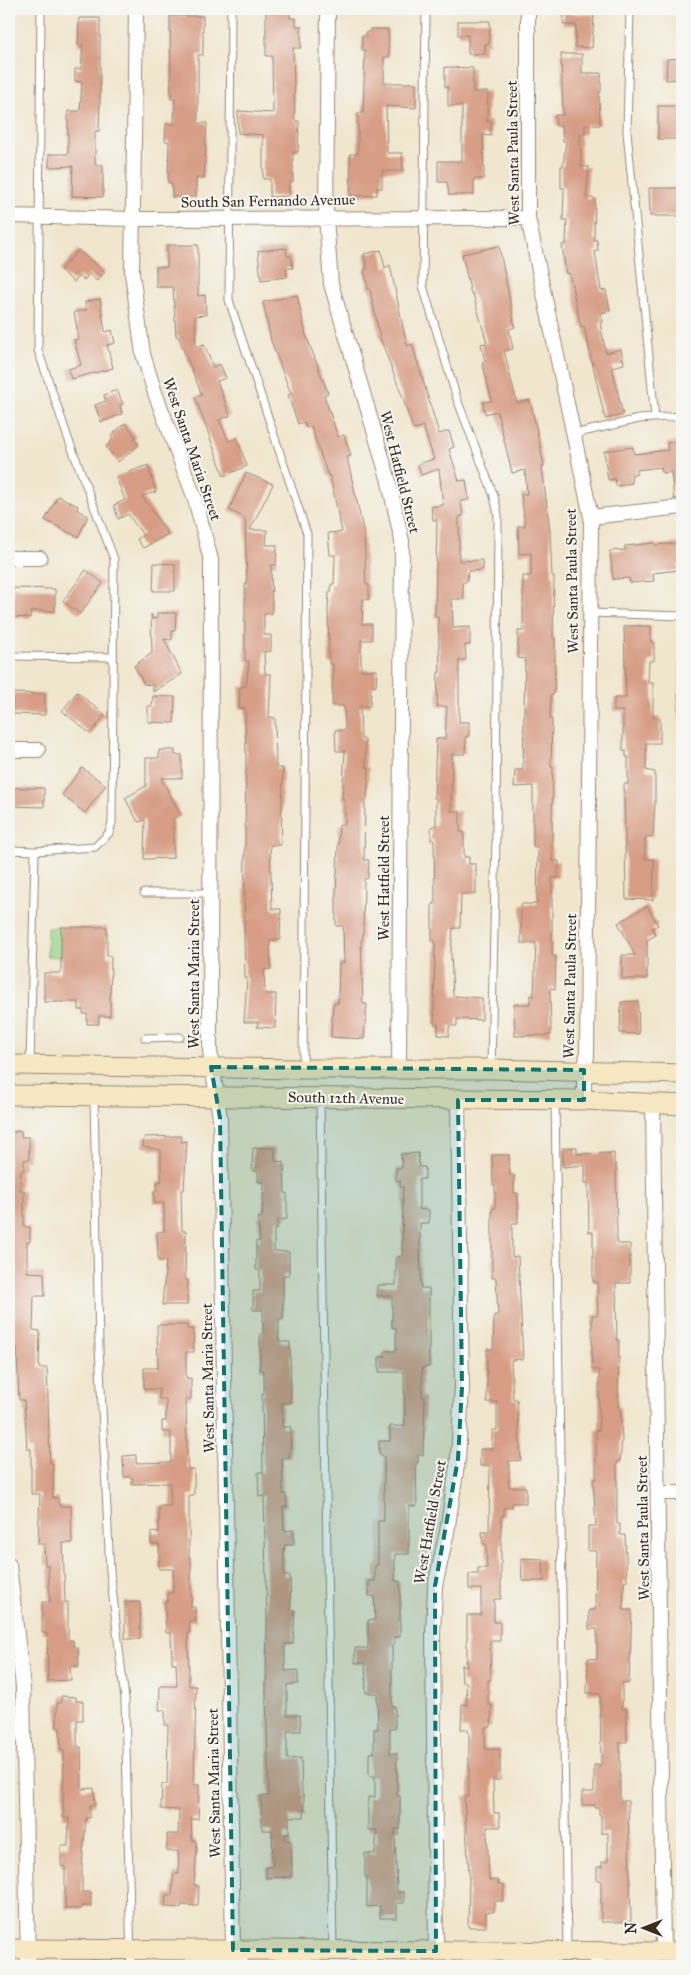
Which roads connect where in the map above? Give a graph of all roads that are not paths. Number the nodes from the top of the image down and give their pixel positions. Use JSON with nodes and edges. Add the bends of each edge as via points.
{"nodes":[{"id":1,"x":41,"y":9,"type":"edge"},
{"id":2,"x":136,"y":9,"type":"edge"},
{"id":3,"x":231,"y":9,"type":"edge"},
{"id":4,"x":328,"y":9,"type":"edge"},
{"id":5,"x":426,"y":9,"type":"edge"},
{"id":6,"x":528,"y":9,"type":"edge"},
{"id":7,"x":630,"y":9,"type":"edge"},
{"id":8,"x":9,"y":216,"type":"edge"},
{"id":9,"x":39,"y":217,"type":"junction"},
{"id":10,"x":326,"y":217,"type":"junction"},
{"id":11,"x":423,"y":217,"type":"junction"},
{"id":12,"x":230,"y":218,"type":"junction"},
{"id":13,"x":528,"y":218,"type":"junction"},
{"id":14,"x":133,"y":219,"type":"junction"},
{"id":15,"x":682,"y":416,"type":"edge"},
{"id":16,"x":655,"y":418,"type":"junction"},
{"id":17,"x":574,"y":434,"type":"junction"},
{"id":18,"x":682,"y":507,"type":"edge"},
{"id":19,"x":591,"y":517,"type":"junction"},
{"id":20,"x":9,"y":558,"type":"edge"},
{"id":21,"x":40,"y":558,"type":"dead end"},
{"id":22,"x":590,"y":613,"type":"junction"},
{"id":23,"x":682,"y":616,"type":"edge"},
{"id":24,"x":9,"y":656,"type":"edge"},
{"id":25,"x":113,"y":657,"type":"junction"},
{"id":26,"x":682,"y":660,"type":"edge"},
{"id":27,"x":682,"y":731,"type":"edge"},
{"id":28,"x":9,"y":750,"type":"edge"},
{"id":29,"x":38,"y":750,"type":"dead end"},
{"id":30,"x":9,"y":850,"type":"edge"},
{"id":31,"x":35,"y":851,"type":"junction"},
{"id":32,"x":144,"y":893,"type":"dead end"},
{"id":33,"x":210,"y":893,"type":"junction"},
{"id":34,"x":180,"y":1037,"type":"dead end"},
{"id":35,"x":144,"y":1038,"type":"dead end"},
{"id":36,"x":9,"y":1065,"type":"edge"},
{"id":37,"x":30,"y":1065,"type":"junction"},
{"id":38,"x":211,"y":1067,"type":"junction"},
{"id":39,"x":399,"y":1068,"type":"junction"},
{"id":40,"x":303,"y":1069,"type":"junction"},
{"id":41,"x":491,"y":1069,"type":"junction"},
{"id":42,"x":584,"y":1070,"type":"junction"},
{"id":43,"x":682,"y":1074,"type":"edge"},
{"id":44,"x":9,"y":1095,"type":"edge"},
{"id":45,"x":94,"y":1096,"type":"junction"},
{"id":46,"x":218,"y":1096,"type":"junction"},
{"id":47,"x":320,"y":1098,"type":"junction"},
{"id":48,"x":555,"y":1099,"type":"junction"},
{"id":49,"x":458,"y":1100,"type":"junction"},
{"id":50,"x":584,"y":1100,"type":"junction"},
{"id":51,"x":653,"y":1104,"type":"junction"},
{"id":52,"x":682,"y":1105,"type":"edge"},
{"id":53,"x":659,"y":1493,"type":"junction"},
{"id":54,"x":682,"y":1493,"type":"edge"},
{"id":55,"x":9,"y":1565,"type":"edge"},
{"id":56,"x":9,"y":1949,"type":"edge"},
{"id":57,"x":334,"y":1950,"type":"junction"},
{"id":58,"x":436,"y":1951,"type":"junction"},
{"id":59,"x":567,"y":1952,"type":"junction"},
{"id":60,"x":672,"y":1954,"type":"edge"},
{"id":61,"x":238,"y":1955,"type":"edge"},
{"id":62,"x":28,"y":1958,"type":"edge"},
{"id":63,"x":131,"y":1958,"type":"edge"},
{"id":64,"x":597,"y":1959,"type":"edge"}],
"edges":[{"from":1,"to":9,"type":"lane"},
{"from":2,"to":14,"type":"street","name":"West Santa Maria Street"},
{"from":3,"to":12,"type":"lane"},
{"from":4,"to":10,"type":"street","name":"West Hatfield Street"},
{"from":5,"to":11,"type":"lane"},
{"from":6,"to":13,"type":"street","name":"West Santa Paula Street"},
{"from":7,"to":16,"type":"lane","via":[[627,132]]},
{"from":8,"to":9,"type":"street","name":"South San Fernando Avenue"},
{"from":9,"to":14,"type":"street","name":"South San Fernando Avenue"},
{"from":9,"to":25,"type":"lane","via":[[38,350],[114,559]]},
{"from":10,"to":11,"type":"street","name":"South San Fernando Avenue"},
{"from":10,"to":12,"type":"street","name":"South San Fernando Avenue"},
{"from":10,"to":39,"type":"street","name":"West Hatfield Street","via":[[331,284],[388,478],[402,541]]},
{"from":11,"to":13,"type":"street","name":"South San Fernando Avenue"},
{"from":11,"to":41,"type":"lane","via":[[423,286],[457,399],[494,496],[498,515]]},
{"from":12,"to":14,"type":"street","name":"South San Fernando Avenue"},
{"from":12,"to":40,"type":"lane","via":[[229,300],[307,534]]},
{"from":13,"to":17,"type":"street","name":"West Santa Paula Street"},
{"from":14,"to":33,"type":"street","name":"West Santa Maria Street","via":[[132,273],[143,354],[195,498],[211,560]]},
{"from":15,"to":16,"type":"lane"},
{"from":16,"to":17,"type":"lane"},
{"from":17,"to":19,"type":"street","name":"West Santa Paula Street"},
{"from":18,"to":19,"type":"street"},
{"from":19,"to":22,"type":"street","name":"West Santa Paula Street"},
{"from":20,"to":21,"type":"street"},
{"from":22,"to":23,"type":"lane"},
{"from":22,"to":42,"type":"street","name":"West Santa Paula Street","via":[[587,1057]]},
{"from":24,"to":25,"type":"lane"},
{"from":25,"to":31,"type":"lane","via":[[112,823],[109,833],[95,847]]},
{"from":26,"to":27,"type":"lane"},
{"from":28,"to":29,"type":"street"},
{"from":30,"to":31,"type":"lane"},
{"from":31,"to":37,"type":"lane"},
{"from":32,"to":33,"type":"lane"},
{"from":33,"to":38,"type":"street","name":"West Santa Maria Street"},
{"from":34,"to":35,"type":"lane"},
{"from":36,"to":37,"type":"main road","name":"South 12th Avenue"},
{"from":37,"to":38,"type":"main road","name":"South 12th Avenue"},
{"from":38,"to":40,"type":"main road","name":"South 12th Avenue"},
{"from":38,"to":46,"type":"street","name":"West Santa Maria Street"},
{"from":39,"to":40,"type":"main road","name":"South 12th Avenue"},
{"from":39,"to":41,"type":"main road","name":"South 12th Avenue"},
{"from":41,"to":42,"type":"main road","name":"South 12th Avenue"},
{"from":42,"to":43,"type":"main road","name":"South 12th Avenue"},
{"from":42,"to":50,"type":"street","name":"West Santa Paula Street"},
{"from":44,"to":45,"type":"main road","name":"South 12th Avenue"},
{"from":45,"to":46,"type":"main road","name":"South 12th Avenue"},
{"from":45,"to":63,"type":"lane","via":[[99,1347],[110,1571],[125,1700]]},
{"from":46,"to":47,"type":"main road","name":"South 12th Avenue"},
{"from":46,"to":61,"type":"street","name":"West Santa Maria Street"},
{"from":47,"to":49,"type":"main road","name":"South 12th Avenue"},
{"from":47,"to":57,"type":"lane"},
{"from":48,"to":49,"type":"main road","name":"South 12th Avenue"},
{"from":48,"to":50,"type":"main road","name":"South 12th Avenue"},
{"from":48,"to":59,"type":"lane"},
{"from":49,"to":58,"type":"street","name":"West Hatfield Street","via":[[462,1387],[458,1459],[435,1586]]},
{"from":50,"to":51,"type":"main road","name":"South 12th Avenue"},
{"from":51,"to":52,"type":"main road","name":"South 12th Avenue"},
{"from":51,"to":53,"type":"street","name":"West Santa Paula Street"},
{"from":53,"to":54,"type":"street"},
{"from":53,"to":60,"type":"street","name":"West Santa Paula Street"},
{"from":55,"to":62,"type":"street","via":[[23,1688]]},
{"from":56,"to":62,"type":"main road"},
{"from":57,"to":58,"type":"main road"},
{"from":57,"to":61,"type":"main road"},
{"from":58,"to":59,"type":"main road"},
{"from":59,"to":64,"type":"main road"},
{"from":60,"to":64,"type":"main road"},
{"from":61,"to":63,"type":"main road"},
{"from":62,"to":63,"type":"main road"}]}
